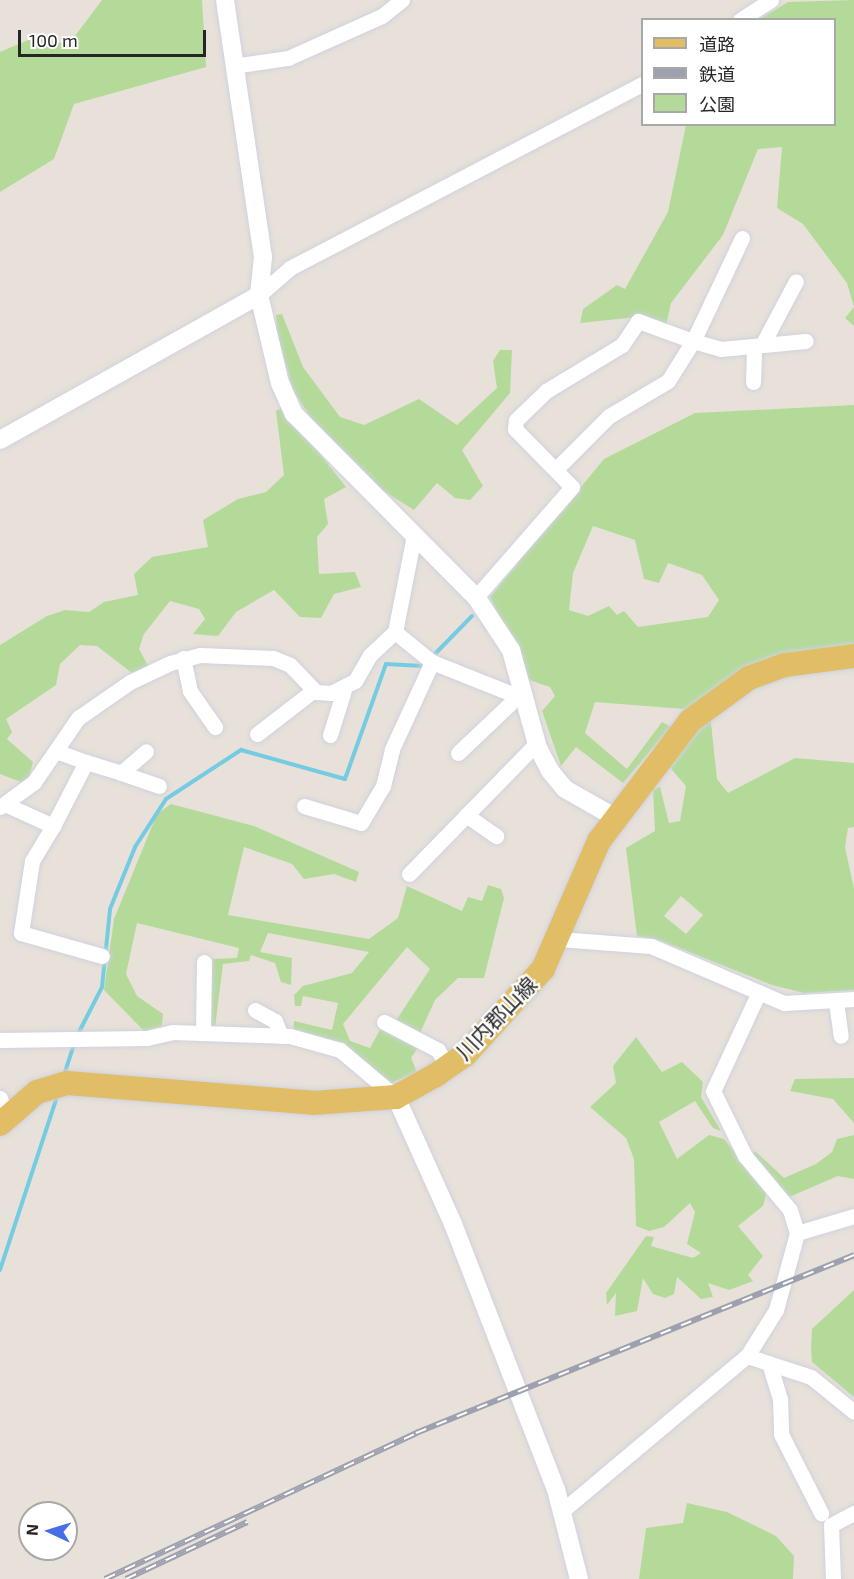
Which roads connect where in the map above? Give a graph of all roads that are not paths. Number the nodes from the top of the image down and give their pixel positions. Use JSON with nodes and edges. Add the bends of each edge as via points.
{"nodes":[{"id":1,"x":225,"y":0,"type":"edge"},
{"id":2,"x":402,"y":0,"type":"edge"},
{"id":3,"x":771,"y":0,"type":"edge"},
{"id":4,"x":743,"y":18,"type":"edge"},
{"id":5,"x":233,"y":66,"type":"junction"},
{"id":6,"x":641,"y":85,"type":"edge"},
{"id":7,"x":742,"y":238,"type":"dead end"},
{"id":8,"x":796,"y":281,"type":"dead end"},
{"id":9,"x":259,"y":295,"type":"junction"},
{"id":10,"x":806,"y":340,"type":"dead end"},
{"id":11,"x":693,"y":341,"type":"junction"},
{"id":12,"x":758,"y":345,"type":"junction"},
{"id":13,"x":753,"y":382,"type":"dead end"},
{"id":14,"x":0,"y":440,"type":"edge"},
{"id":15,"x":557,"y":468,"type":"junction"},
{"id":16,"x":414,"y":535,"type":"junction"},
{"id":17,"x":476,"y":597,"type":"junction"},
{"id":18,"x":395,"y":632,"type":"junction"},
{"id":19,"x":854,"y":656,"type":"edge"},
{"id":20,"x":183,"y":658,"type":"junction"},
{"id":21,"x":430,"y":661,"type":"junction"},
{"id":22,"x":314,"y":690,"type":"junction"},
{"id":23,"x":344,"y":690,"type":"junction"},
{"id":24,"x":521,"y":697,"type":"junction"},
{"id":25,"x":215,"y":727,"type":"dead end"},
{"id":26,"x":257,"y":734,"type":"dead end"},
{"id":27,"x":330,"y":735,"type":"dead end"},
{"id":28,"x":537,"y":743,"type":"junction"},
{"id":29,"x":146,"y":751,"type":"dead end"},
{"id":30,"x":58,"y":752,"type":"junction"},
{"id":31,"x":458,"y":753,"type":"dead end"},
{"id":32,"x":86,"y":762,"type":"junction"},
{"id":33,"x":121,"y":773,"type":"junction"},
{"id":34,"x":159,"y":786,"type":"dead end"},
{"id":35,"x":3,"y":806,"type":"edge"},
{"id":36,"x":304,"y":806,"type":"dead end"},
{"id":37,"x":466,"y":815,"type":"junction"},
{"id":38,"x":616,"y":818,"type":"junction"},
{"id":39,"x":53,"y":826,"type":"junction"},
{"id":40,"x":496,"y":836,"type":"dead end"},
{"id":41,"x":409,"y":874,"type":"dead end"},
{"id":42,"x":559,"y":939,"type":"junction"},
{"id":43,"x":102,"y":956,"type":"dead end"},
{"id":44,"x":204,"y":962,"type":"dead end"},
{"id":45,"x":759,"y":992,"type":"junction"},
{"id":46,"x":854,"y":999,"type":"edge"},
{"id":47,"x":836,"y":1002,"type":"junction"},
{"id":48,"x":255,"y":1010,"type":"dead end"},
{"id":49,"x":384,"y":1022,"type":"dead end"},
{"id":50,"x":203,"y":1033,"type":"junction"},
{"id":51,"x":281,"y":1036,"type":"junction"},
{"id":52,"x":841,"y":1036,"type":"dead end"},
{"id":53,"x":0,"y":1040,"type":"edge"},
{"id":54,"x":447,"y":1067,"type":"junction"},
{"id":55,"x":396,"y":1097,"type":"junction"},
{"id":56,"x":2,"y":1112,"type":"edge"},
{"id":57,"x":854,"y":1216,"type":"edge"},
{"id":58,"x":797,"y":1233,"type":"junction"},
{"id":59,"x":747,"y":1356,"type":"junction"},
{"id":60,"x":769,"y":1363,"type":"junction"},
{"id":61,"x":854,"y":1412,"type":"edge"},
{"id":62,"x":562,"y":1511,"type":"junction"},
{"id":63,"x":822,"y":1513,"type":"dead end"},
{"id":64,"x":854,"y":1513,"type":"edge"},
{"id":65,"x":579,"y":1579,"type":"edge"},
{"id":66,"x":833,"y":1579,"type":"edge"}],
"edges":[{"from":1,"to":5,"type":"street"},
{"from":2,"to":5,"type":"street","via":[[382,15],[288,58]]},
{"from":3,"to":4,"type":"street"},
{"from":5,"to":9,"type":"street","via":[[263,257]]},
{"from":6,"to":9,"type":"street","via":[[290,268]]},
{"from":7,"to":11,"type":"street"},
{"from":8,"to":12,"type":"street"},
{"from":9,"to":14,"type":"street"},
{"from":9,"to":16,"type":"street","via":[[280,383],[294,414]]},
{"from":10,"to":12,"type":"street"},
{"from":11,"to":12,"type":"street","via":[[721,349]]},
{"from":11,"to":15,"type":"street","via":[[668,381],[609,416]]},
{"from":11,"to":15,"type":"street","via":[[638,321],[622,345],[546,391],[516,420],[515,429]]},
{"from":12,"to":13,"type":"street"},
{"from":15,"to":17,"type":"street","via":[[572,487]]},
{"from":16,"to":17,"type":"street"},
{"from":16,"to":18,"type":"street"},
{"from":17,"to":24,"type":"street","via":[[511,650]]},
{"from":18,"to":21,"type":"street"},
{"from":18,"to":23,"type":"street"},
{"from":19,"to":38,"type":"main road","name":"川内郡山線","via":[[785,665],[722,694],[658,756]]},
{"from":20,"to":22,"type":"street","via":[[273,658],[290,665]]},
{"from":20,"to":25,"type":"street","via":[[190,691]]},
{"from":20,"to":30,"type":"street","via":[[95,705],[78,718]]},
{"from":21,"to":24,"type":"street"},
{"from":21,"to":36,"type":"street","via":[[392,750],[383,786],[361,823]]},
{"from":22,"to":23,"type":"street"},
{"from":22,"to":26,"type":"street"},
{"from":23,"to":27,"type":"street"},
{"from":24,"to":28,"type":"street"},
{"from":24,"to":31,"type":"street"},
{"from":28,"to":37,"type":"street"},
{"from":28,"to":38,"type":"street","via":[[565,789]]},
{"from":29,"to":33,"type":"street"},
{"from":30,"to":32,"type":"street"},
{"from":30,"to":35,"type":"street"},
{"from":32,"to":33,"type":"street"},
{"from":32,"to":39,"type":"street"},
{"from":33,"to":34,"type":"street"},
{"from":35,"to":39,"type":"street"},
{"from":37,"to":40,"type":"street"},
{"from":37,"to":41,"type":"street"},
{"from":38,"to":42,"type":"main road","name":"川内郡山線","via":[[580,881]]},
{"from":39,"to":43,"type":"street","via":[[32,861],[21,933]]},
{"from":42,"to":45,"type":"street","via":[[651,946]]},
{"from":42,"to":54,"type":"main road","name":"川内郡山線","via":[[502,1017]]},
{"from":44,"to":50,"type":"street"},
{"from":45,"to":47,"type":"street","via":[[784,1003]]},
{"from":45,"to":58,"type":"street","via":[[712,1091],[745,1156],[790,1210]]},
{"from":46,"to":47,"type":"street"},
{"from":47,"to":52,"type":"street"},
{"from":48,"to":51,"type":"street","via":[[275,1021]]},
{"from":49,"to":54,"type":"street","via":[[438,1050]]},
{"from":50,"to":51,"type":"street"},
{"from":50,"to":53,"type":"street"},
{"from":51,"to":55,"type":"street","via":[[340,1050]]},
{"from":54,"to":55,"type":"main road","name":"川内郡山線"},
{"from":55,"to":56,"type":"main road","name":"川内郡山線","via":[[313,1103],[67,1083],[37,1092]]},
{"from":55,"to":62,"type":"street","via":[[453,1224]]},
{"from":57,"to":58,"type":"street"},
{"from":58,"to":59,"type":"street","via":[[776,1310]]},
{"from":59,"to":60,"type":"street"},
{"from":59,"to":62,"type":"street"},
{"from":60,"to":61,"type":"street","via":[[811,1377]]},
{"from":60,"to":63,"type":"street","via":[[780,1399],[781,1434]]},
{"from":62,"to":65,"type":"street"},
{"from":64,"to":66,"type":"street","via":[[831,1525]]}]}
